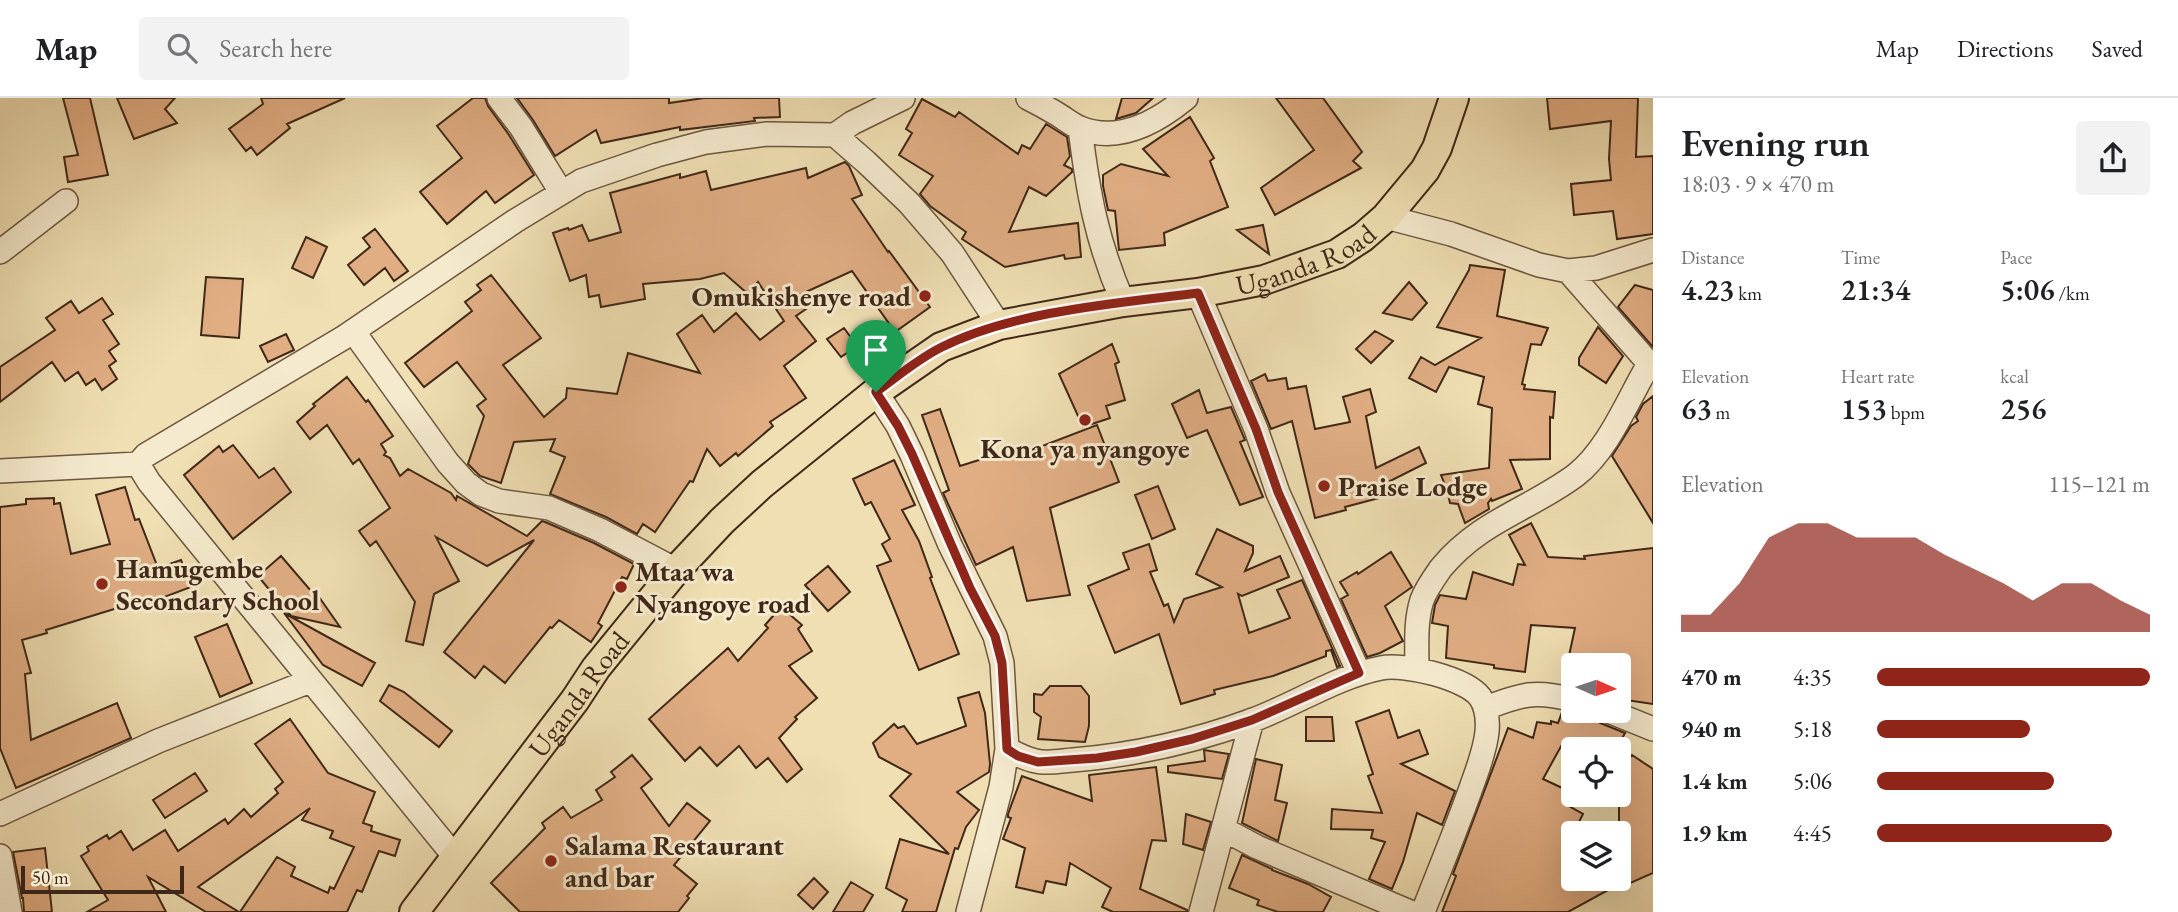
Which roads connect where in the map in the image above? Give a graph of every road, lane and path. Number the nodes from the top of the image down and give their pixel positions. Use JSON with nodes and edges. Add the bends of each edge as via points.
{"nodes":[{"id":1,"x":499,"y":98,"type":"edge"},
{"id":2,"x":903,"y":98,"type":"edge"},
{"id":3,"x":1028,"y":98,"type":"edge"},
{"id":4,"x":1186,"y":98,"type":"edge"},
{"id":5,"x":1454,"y":98,"type":"edge"},
{"id":6,"x":1080,"y":128,"type":"junction"},
{"id":7,"x":835,"y":135,"type":"junction"},
{"id":8,"x":561,"y":192,"type":"junction"},
{"id":9,"x":66,"y":201,"type":"dead end"},
{"id":10,"x":1386,"y":217,"type":"junction"},
{"id":11,"x":1653,"y":250,"type":"edge"},
{"id":12,"x":0,"y":252,"type":"edge"},
{"id":13,"x":1568,"y":271,"type":"junction"},
{"id":14,"x":1198,"y":293,"type":"junction"},
{"id":15,"x":1123,"y":302,"type":"junction"},
{"id":16,"x":999,"y":325,"type":"junction"},
{"id":17,"x":353,"y":331,"type":"junction"},
{"id":18,"x":1651,"y":366,"type":"edge"},
{"id":19,"x":876,"y":392,"type":"junction"},
{"id":20,"x":138,"y":464,"type":"junction"},
{"id":21,"x":0,"y":471,"type":"edge"},
{"id":22,"x":677,"y":570,"type":"junction"},
{"id":23,"x":1418,"y":669,"type":"junction"},
{"id":24,"x":1359,"y":673,"type":"junction"},
{"id":25,"x":310,"y":681,"type":"junction"},
{"id":26,"x":1561,"y":697,"type":"edge"},
{"id":27,"x":1486,"y":708,"type":"junction"},
{"id":28,"x":1252,"y":720,"type":"junction"},
{"id":29,"x":1631,"y":720,"type":"edge"},
{"id":30,"x":1653,"y":729,"type":"edge"},
{"id":31,"x":1007,"y":749,"type":"junction"},
{"id":32,"x":0,"y":814,"type":"edge"},
{"id":33,"x":1223,"y":829,"type":"junction"},
{"id":34,"x":0,"y":856,"type":"edge"},
{"id":35,"x":455,"y":856,"type":"junction"},
{"id":36,"x":10,"y":912,"type":"edge"},
{"id":37,"x":414,"y":912,"type":"edge"},
{"id":38,"x":968,"y":912,"type":"edge"},
{"id":39,"x":1201,"y":912,"type":"edge"},
{"id":40,"x":1410,"y":912,"type":"edge"},
{"id":41,"x":1423,"y":912,"type":"edge"}],
"edges":[{"from":1,"to":8,"type":"street"},
{"from":2,"to":7,"type":"street"},
{"from":3,"to":6,"type":"street"},
{"from":4,"to":6,"type":"street","via":[[1167,114],[1129,132]]},
{"from":5,"to":10,"type":"main road","name":"Uganda Road","via":[[1425,170]]},
{"from":6,"to":15,"type":"street","via":[[1093,216]]},
{"from":7,"to":8,"type":"street","via":[[767,134],[706,142],[581,181]]},
{"from":7,"to":16,"type":"street","via":[[909,203],[952,253]]},
{"from":8,"to":17,"type":"street"},
{"from":9,"to":12,"type":"street"},
{"from":10,"to":13,"type":"street"},
{"from":10,"to":14,"type":"main road","name":"Uganda Road","via":[[1337,254],[1264,280]]},
{"from":11,"to":13,"type":"street","via":[[1596,268]]},
{"from":13,"to":18,"type":"street"},
{"from":14,"to":15,"type":"main road","name":"Uganda Road"},
{"from":14,"to":24,"type":"street","via":[[1278,492]]},
{"from":15,"to":16,"type":"main road","name":"Uganda Road"},
{"from":16,"to":19,"type":"main road","name":"Uganda Road","via":[[941,347]]},
{"from":17,"to":20,"type":"street","via":[[169,440]]},
{"from":17,"to":22,"type":"street","via":[[466,483],[499,502],[549,508]]},
{"from":18,"to":23,"type":"street","via":[[1595,457],[1577,474],[1469,539],[1434,577],[1422,601]]},
{"from":19,"to":22,"type":"main road","name":"Uganda Road","via":[[762,484]]},
{"from":19,"to":31,"type":"street","via":[[912,454],[995,636],[1002,663]]},
{"from":20,"to":21,"type":"street"},
{"from":20,"to":25,"type":"street","via":[[180,523]]},
{"from":22,"to":35,"type":"main road","name":"Uganda Road","via":[[596,668]]},
{"from":23,"to":24,"type":"street","via":[[1384,667]]},
{"from":23,"to":27,"type":"street","via":[[1454,680],[1478,694]]},
{"from":24,"to":28,"type":"street"},
{"from":25,"to":32,"type":"street","via":[[158,741]]},
{"from":25,"to":35,"type":"street"},
{"from":26,"to":27,"type":"street","via":[[1517,696]]},
{"from":27,"to":41,"type":"street","via":[[1487,733],[1479,765]]},
{"from":28,"to":31,"type":"street","via":[[1192,739],[1097,758],[1038,762]]},
{"from":28,"to":33,"type":"street"},
{"from":29,"to":30,"type":"street"},
{"from":31,"to":38,"type":"street"},
{"from":33,"to":39,"type":"street"},
{"from":33,"to":40,"type":"street"},
{"from":34,"to":36,"type":"street"},
{"from":35,"to":37,"type":"main road","name":"Uganda Road"}]}
